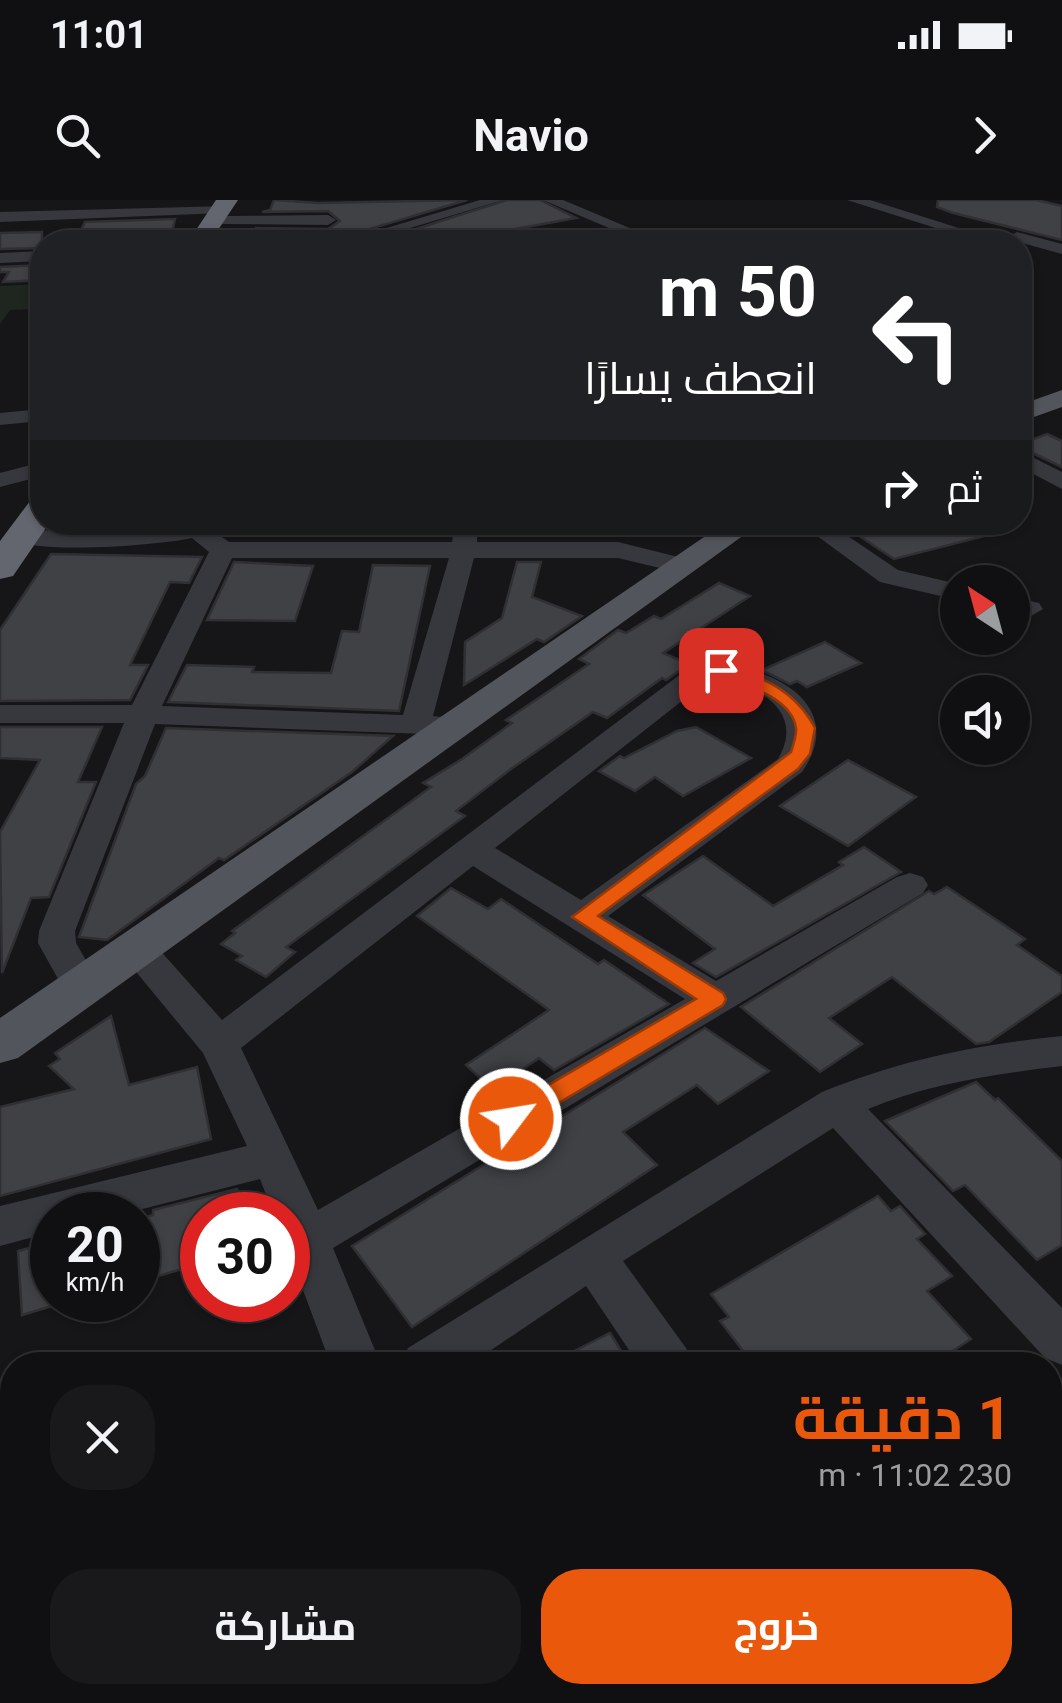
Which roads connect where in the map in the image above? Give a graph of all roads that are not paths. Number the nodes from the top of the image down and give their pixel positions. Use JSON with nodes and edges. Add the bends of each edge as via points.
{"nodes":[{"id":1,"x":496,"y":200,"type":"edge"},
{"id":2,"x":550,"y":200,"type":"edge"},
{"id":3,"x":854,"y":200,"type":"edge"},
{"id":4,"x":230,"y":208,"type":"edge"},
{"id":5,"x":330,"y":216,"type":"edge"},
{"id":6,"x":0,"y":217,"type":"edge"},
{"id":7,"x":425,"y":221,"type":"junction"},
{"id":8,"x":210,"y":230,"type":"edge"},
{"id":9,"x":392,"y":230,"type":"edge"},
{"id":10,"x":439,"y":230,"type":"edge"},
{"id":11,"x":625,"y":230,"type":"edge"},
{"id":12,"x":955,"y":230,"type":"edge"},
{"id":13,"x":1032,"y":246,"type":"edge"},
{"id":14,"x":1062,"y":249,"type":"edge"},
{"id":15,"x":1032,"y":252,"type":"edge"},
{"id":16,"x":30,"y":257,"type":"edge"},
{"id":17,"x":0,"y":258,"type":"edge"},
{"id":18,"x":1062,"y":268,"type":"edge"},
{"id":19,"x":1062,"y":398,"type":"edge"},
{"id":20,"x":1032,"y":409,"type":"edge"},
{"id":21,"x":30,"y":415,"type":"edge"},
{"id":22,"x":0,"y":419,"type":"edge"},
{"id":23,"x":30,"y":429,"type":"edge"},
{"id":24,"x":0,"y":430,"type":"edge"},
{"id":25,"x":1032,"y":465,"type":"edge"},
{"id":26,"x":30,"y":473,"type":"edge"},
{"id":27,"x":0,"y":480,"type":"edge"},
{"id":28,"x":1062,"y":482,"type":"edge"},
{"id":29,"x":22,"y":522,"type":"edge"},
{"id":30,"x":129,"y":535,"type":"edge"},
{"id":31,"x":214,"y":535,"type":"edge"},
{"id":32,"x":728,"y":535,"type":"edge"},
{"id":33,"x":829,"y":535,"type":"edge"},
{"id":34,"x":465,"y":536,"type":"edge"},
{"id":35,"x":684,"y":566,"type":"junction"},
{"id":36,"x":0,"y":568,"type":"edge"},
{"id":37,"x":940,"y":588,"type":"edge"},
{"id":38,"x":0,"y":714,"type":"edge"},
{"id":39,"x":143,"y":714,"type":"junction"},
{"id":40,"x":435,"y":725,"type":"junction"},
{"id":41,"x":471,"y":848,"type":"junction"},
{"id":42,"x":910,"y":885,"type":"dead end"},
{"id":43,"x":583,"y":917,"type":"junction"},
{"id":44,"x":136,"y":947,"type":"junction"},
{"id":45,"x":81,"y":984,"type":"junction"},
{"id":46,"x":714,"y":999,"type":"junction"},
{"id":47,"x":0,"y":1044,"type":"edge"},
{"id":48,"x":219,"y":1044,"type":"junction"},
{"id":49,"x":1062,"y":1051,"type":"edge"},
{"id":50,"x":837,"y":1104,"type":"junction"},
{"id":51,"x":274,"y":1156,"type":"junction"},
{"id":52,"x":289,"y":1192,"type":"edge"},
{"id":53,"x":0,"y":1226,"type":"edge"},
{"id":54,"x":310,"y":1238,"type":"edge"},
{"id":55,"x":310,"y":1244,"type":"edge"},
{"id":56,"x":592,"y":1256,"type":"junction"},
{"id":57,"x":1062,"y":1342,"type":"edge"},
{"id":58,"x":351,"y":1352,"type":"edge"},
{"id":59,"x":446,"y":1352,"type":"edge"},
{"id":60,"x":659,"y":1352,"type":"edge"}],
"edges":[{"from":1,"to":7,"type":"street"},
{"from":2,"to":11,"type":"street"},
{"from":3,"to":12,"type":"street"},
{"from":4,"to":5,"type":"street"},
{"from":4,"to":6,"type":"street"},
{"from":4,"to":8,"type":"highway"},
{"from":7,"to":9,"type":"street"},
{"from":7,"to":10,"type":"street"},
{"from":13,"to":14,"type":"street"},
{"from":15,"to":18,"type":"street"},
{"from":16,"to":17,"type":"street"},
{"from":19,"to":20,"type":"main road"},
{"from":21,"to":22,"type":"street"},
{"from":23,"to":24,"type":"street"},
{"from":25,"to":28,"type":"street"},
{"from":26,"to":27,"type":"street"},
{"from":29,"to":36,"type":"highway"},
{"from":30,"to":31,"type":"street"},
{"from":31,"to":34,"type":"street"},
{"from":31,"to":39,"type":"street"},
{"from":32,"to":35,"type":"main road"},
{"from":33,"to":37,"type":"street","via":[[889,576]]},
{"from":34,"to":35,"type":"street","via":[[618,550]]},
{"from":34,"to":40,"type":"street"},
{"from":35,"to":40,"type":"main road"},
{"from":38,"to":39,"type":"street"},
{"from":39,"to":40,"type":"street"},
{"from":39,"to":45,"type":"street","via":[[57,931]]},
{"from":40,"to":44,"type":"main road"},
{"from":41,"to":43,"type":"street"},
{"from":41,"to":43,"type":"street","via":[[705,673],[733,672],[795,707],[806,740],[791,764]]},
{"from":41,"to":48,"type":"street"},
{"from":42,"to":46,"type":"street"},
{"from":43,"to":46,"type":"street"},
{"from":44,"to":45,"type":"main road"},
{"from":44,"to":48,"type":"street"},
{"from":45,"to":47,"type":"main road"},
{"from":46,"to":54,"type":"street"},
{"from":48,"to":51,"type":"street"},
{"from":49,"to":50,"type":"street","via":[[897,1078]]},
{"from":50,"to":56,"type":"street"},
{"from":50,"to":57,"type":"street"},
{"from":51,"to":52,"type":"street"},
{"from":51,"to":53,"type":"street"},
{"from":55,"to":58,"type":"street"},
{"from":56,"to":59,"type":"street"},
{"from":56,"to":60,"type":"street"}]}
